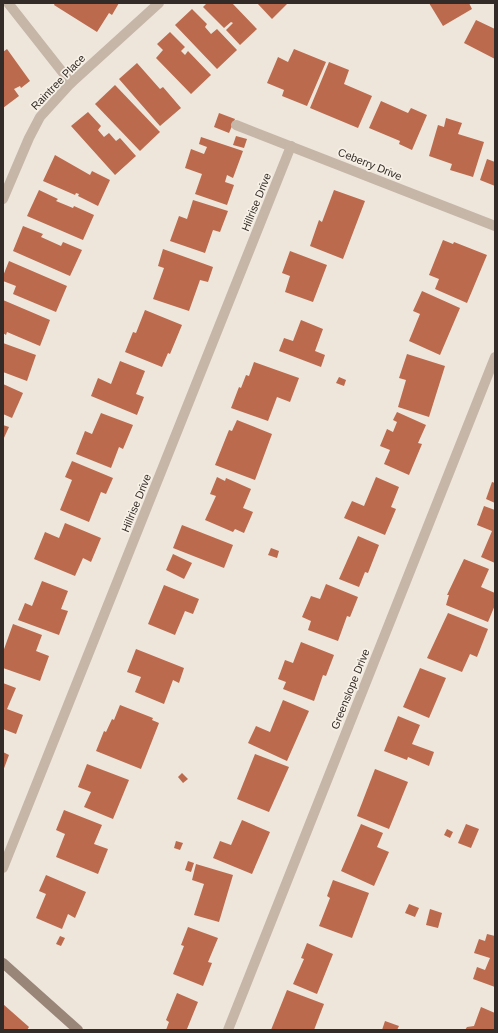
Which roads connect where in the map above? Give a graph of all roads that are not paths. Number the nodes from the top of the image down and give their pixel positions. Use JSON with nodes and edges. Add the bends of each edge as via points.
{"nodes":[{"id":1,"x":8,"y":3,"type":"edge"},
{"id":2,"x":158,"y":3,"type":"edge"},
{"id":3,"x":71,"y":83,"type":"junction"},
{"id":4,"x":236,"y":124,"type":"dead end"},
{"id":5,"x":291,"y":146,"type":"junction"},
{"id":6,"x":3,"y":199,"type":"edge"},
{"id":7,"x":495,"y":226,"type":"edge"},
{"id":8,"x":495,"y":357,"type":"edge"},
{"id":9,"x":3,"y":868,"type":"edge"},
{"id":10,"x":3,"y":964,"type":"edge"},
{"id":11,"x":78,"y":1030,"type":"edge"},
{"id":12,"x":228,"y":1030,"type":"edge"}],
"edges":[{"from":1,"to":3,"type":"street"},
{"from":2,"to":3,"type":"street","name":"Raintree Place"},
{"from":3,"to":6,"type":"street","name":"Raintree Place","via":[[40,117]]},
{"from":4,"to":5,"type":"street","name":"Ceberry Drive"},
{"from":5,"to":7,"type":"street","name":"Ceberry Drive"},
{"from":5,"to":9,"type":"street","name":"Hillrise Drive"},
{"from":8,"to":12,"type":"street","name":"Greenslope Drive"},
{"from":10,"to":11,"type":"main road"}]}
